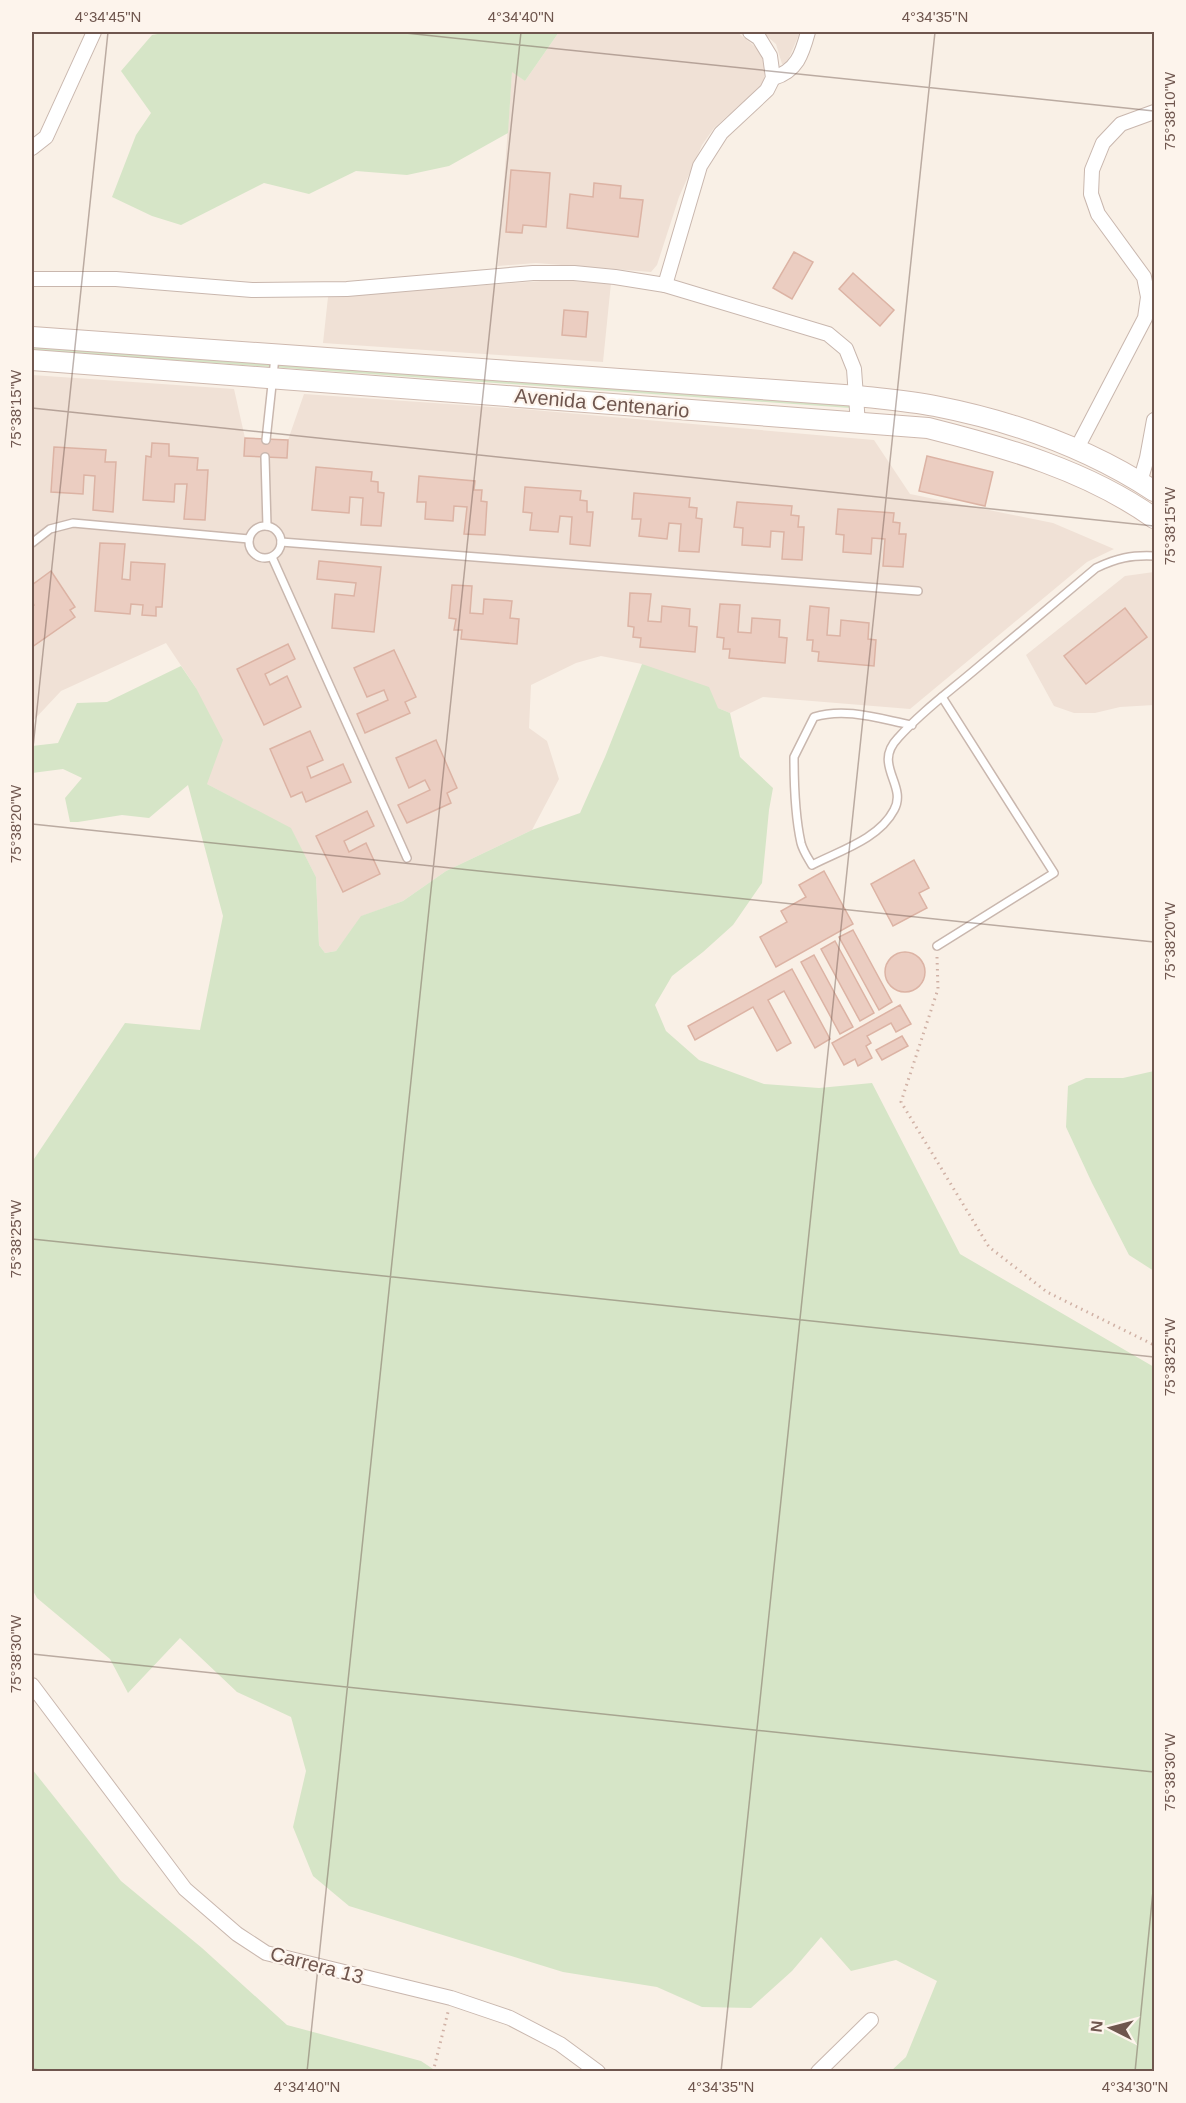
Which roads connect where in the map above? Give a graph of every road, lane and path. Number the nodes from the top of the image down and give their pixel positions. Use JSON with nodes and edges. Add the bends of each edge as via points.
{"nodes":[{"id":1,"x":94,"y":32,"type":"edge"},
{"id":2,"x":750,"y":32,"type":"edge"},
{"id":3,"x":808,"y":32,"type":"edge"},
{"id":4,"x":773,"y":78,"type":"junction"},
{"id":5,"x":1155,"y":112,"type":"edge"},
{"id":6,"x":32,"y":148,"type":"edge"},
{"id":7,"x":32,"y":279,"type":"edge"},
{"id":8,"x":665,"y":285,"type":"junction"},
{"id":9,"x":32,"y":337,"type":"edge"},
{"id":10,"x":276,"y":354,"type":"junction"},
{"id":11,"x":32,"y":360,"type":"edge"},
{"id":12,"x":274,"y":377,"type":"junction"},
{"id":13,"x":858,"y":396,"type":"junction"},
{"id":14,"x":1155,"y":420,"type":"edge"},
{"id":15,"x":858,"y":424,"type":"junction"},
{"id":16,"x":266,"y":440,"type":"dead end"},
{"id":17,"x":1076,"y":450,"type":"junction"},
{"id":18,"x":265,"y":457,"type":"dead end"},
{"id":19,"x":1147,"y":487,"type":"edge"},
{"id":20,"x":1155,"y":518,"type":"edge"},
{"id":21,"x":267,"y":526,"type":"junction"},
{"id":22,"x":249,"y":539,"type":"junction"},
{"id":23,"x":281,"y":542,"type":"junction"},
{"id":24,"x":32,"y":543,"type":"edge"},
{"id":25,"x":272,"y":556,"type":"junction"},
{"id":26,"x":1155,"y":556,"type":"edge"},
{"id":27,"x":918,"y":591,"type":"dead end"},
{"id":28,"x":942,"y":697,"type":"junction"},
{"id":29,"x":912,"y":725,"type":"junction"},
{"id":30,"x":407,"y":858,"type":"dead end"},
{"id":31,"x":937,"y":946,"type":"joint"},
{"id":32,"x":1155,"y":1346,"type":"edge"},
{"id":33,"x":32,"y":1684,"type":"edge"},
{"id":34,"x":451,"y":1998,"type":"junction"},
{"id":35,"x":871,"y":2020,"type":"dead end"},
{"id":36,"x":433,"y":2072,"type":"edge"},
{"id":37,"x":598,"y":2072,"type":"edge"},
{"id":38,"x":818,"y":2072,"type":"edge"}],
"edges":[{"from":1,"to":6,"type":"street","via":[[46,137]]},
{"from":2,"to":4,"type":"street","via":[[759,38],[770,56]]},
{"from":3,"to":4,"type":"street","via":[[801,55],[786,74]]},
{"from":4,"to":8,"type":"street","via":[[767,90],[721,133],[700,166]]},
{"from":5,"to":17,"type":"street","via":[[1121,124],[1103,142],[1092,170],[1091,194],[1098,214],[1144,277],[1148,297],[1144,318]]},
{"from":7,"to":8,"type":"street","via":[[116,279],[252,290],[346,289],[574,273]]},
{"from":8,"to":13,"type":"street","via":[[828,334],[846,349]]},
{"from":9,"to":10,"type":"main road"},
{"from":10,"to":12,"type":"lane"},
{"from":10,"to":13,"type":"main road"},
{"from":11,"to":12,"type":"main road","name":"Avenida Centenario"},
{"from":12,"to":15,"type":"main road","name":"Avenida Centenario"},
{"from":12,"to":16,"type":"lane"},
{"from":13,"to":15,"type":"street"},
{"from":13,"to":17,"type":"main road","via":[[932,405],[988,418]]},
{"from":14,"to":19,"type":"street","via":[[1147,458]]},
{"from":15,"to":20,"type":"main road","name":"Avenida Centenario","via":[[928,428],[1042,460],[1106,488]]},
{"from":17,"to":19,"type":"main road"},
{"from":18,"to":21,"type":"lane"},
{"from":21,"to":22,"type":"lane","via":[[258,527]]},
{"from":21,"to":23,"type":"lane","via":[[276,530]]},
{"from":22,"to":24,"type":"lane","via":[[73,523],[50,529]]},
{"from":22,"to":25,"type":"lane","via":[[255,555]]},
{"from":23,"to":25,"type":"lane","via":[[279,551]]},
{"from":23,"to":27,"type":"lane"},
{"from":25,"to":30,"type":"lane"},
{"from":26,"to":28,"type":"lane","via":[[1133,555],[1096,568]]},
{"from":28,"to":29,"type":"lane"},
{"from":28,"to":31,"type":"lane","via":[[1054,873]]},
{"from":29,"to":29,"type":"lane","via":[[888,752],[888,766],[898,795],[895,809],[872,835],[812,865],[802,845],[794,757],[814,717],[840,712]]},
{"from":31,"to":32,"type":"path","via":[[938,989],[901,1102],[989,1247],[1047,1292]]},
{"from":33,"to":34,"type":"street","name":"Carrera 13","via":[[185,1889],[237,1934],[266,1953]]},
{"from":34,"to":36,"type":"path"},
{"from":34,"to":37,"type":"street","name":"Carrera 13","via":[[510,2018],[560,2044]]},
{"from":35,"to":38,"type":"street"}]}
